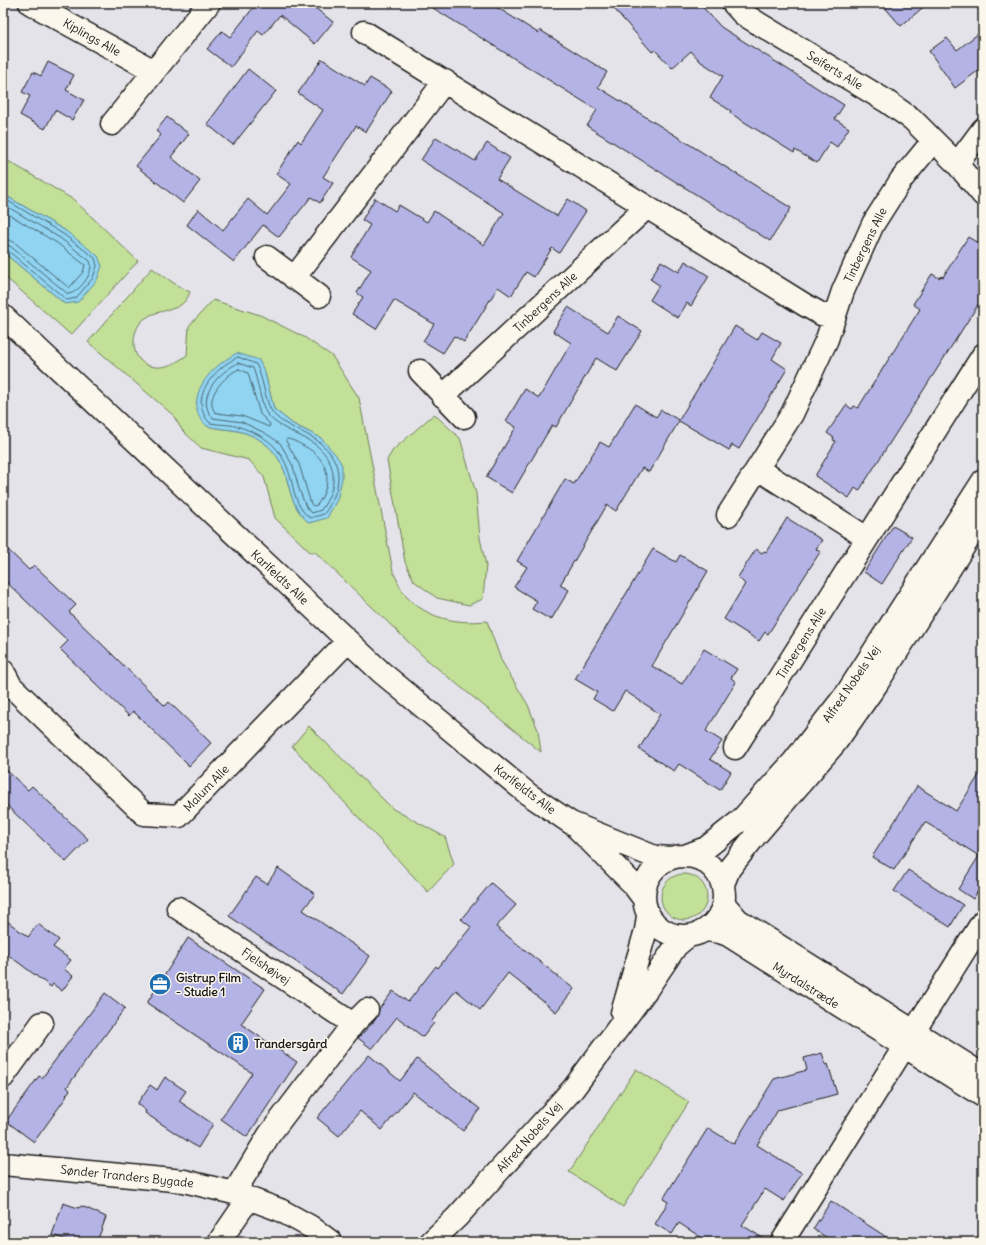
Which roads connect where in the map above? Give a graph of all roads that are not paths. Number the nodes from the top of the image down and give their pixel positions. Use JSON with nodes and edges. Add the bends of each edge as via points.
{"nodes":[{"id":1,"x":30,"y":3,"type":"edge"},
{"id":2,"x":209,"y":3,"type":"edge"},
{"id":3,"x":733,"y":3,"type":"edge"},
{"id":4,"x":364,"y":32,"type":"dead end"},
{"id":5,"x":154,"y":71,"type":"junction"},
{"id":6,"x":445,"y":81,"type":"junction"},
{"id":7,"x":112,"y":124,"type":"dead end"},
{"id":8,"x":983,"y":129,"type":"edge"},
{"id":9,"x":934,"y":141,"type":"junction"},
{"id":10,"x":957,"y":164,"type":"junction"},
{"id":11,"x":983,"y":195,"type":"edge"},
{"id":12,"x":646,"y":208,"type":"junction"},
{"id":13,"x":267,"y":257,"type":"dead end"},
{"id":14,"x":294,"y":278,"type":"junction"},
{"id":15,"x":319,"y":296,"type":"dead end"},
{"id":16,"x":3,"y":316,"type":"edge"},
{"id":17,"x":834,"y":317,"type":"junction"},
{"id":18,"x":983,"y":355,"type":"edge"},
{"id":19,"x":420,"y":371,"type":"dead end"},
{"id":20,"x":444,"y":396,"type":"junction"},
{"id":21,"x":464,"y":417,"type":"dead end"},
{"id":22,"x":758,"y":469,"type":"junction"},
{"id":23,"x":983,"y":481,"type":"edge"},
{"id":24,"x":728,"y":515,"type":"dead end"},
{"id":25,"x":983,"y":516,"type":"edge"},
{"id":26,"x":868,"y":538,"type":"junction"},
{"id":27,"x":348,"y":641,"type":"junction"},
{"id":28,"x":3,"y":671,"type":"edge"},
{"id":29,"x":735,"y":748,"type":"dead end"},
{"id":30,"x":571,"y":823,"type":"junction"},
{"id":31,"x":678,"y":857,"type":"junction"},
{"id":32,"x":723,"y":894,"type":"junction"},
{"id":33,"x":646,"y":907,"type":"junction"},
{"id":34,"x":178,"y":908,"type":"dead end"},
{"id":35,"x":983,"y":921,"type":"edge"},
{"id":36,"x":697,"y":933,"type":"junction"},
{"id":37,"x":42,"y":1023,"type":"dead end"},
{"id":38,"x":618,"y":1026,"type":"junction"},
{"id":39,"x":909,"y":1038,"type":"junction"},
{"id":40,"x":983,"y":1075,"type":"edge"},
{"id":41,"x":3,"y":1077,"type":"edge"},
{"id":42,"x":983,"y":1096,"type":"edge"},
{"id":43,"x":3,"y":1164,"type":"edge"},
{"id":44,"x":241,"y":1196,"type":"junction"},
{"id":45,"x":219,"y":1242,"type":"edge"},
{"id":46,"x":332,"y":1242,"type":"edge"},
{"id":47,"x":431,"y":1242,"type":"edge"},
{"id":48,"x":782,"y":1242,"type":"edge"}],
"edges":[{"from":1,"to":5,"type":"street","name":"Kiplings Alle"},
{"from":2,"to":5,"type":"street"},
{"from":3,"to":9,"type":"street","name":"Seiferts Alle","via":[[743,14],[886,101],[912,119]]},
{"from":4,"to":6,"type":"street"},
{"from":5,"to":7,"type":"street"},
{"from":6,"to":12,"type":"street"},
{"from":6,"to":14,"type":"street"},
{"from":8,"to":10,"type":"street"},
{"from":9,"to":10,"type":"street"},
{"from":9,"to":17,"type":"street","name":"Tinbergens Alle","via":[[900,180],[873,224],[854,264]]},
{"from":10,"to":11,"type":"street"},
{"from":12,"to":17,"type":"street","via":[[805,305],[821,314]]},
{"from":12,"to":20,"type":"street","name":"Tinbergens Alle"},
{"from":13,"to":14,"type":"street"},
{"from":14,"to":15,"type":"street"},
{"from":16,"to":27,"type":"street","name":"Karlfeldts Alle"},
{"from":17,"to":22,"type":"street","name":"Tinbergens Alle","via":[[827,339],[792,414]]},
{"from":18,"to":26,"type":"street","name":"Tinbergens Alle"},
{"from":19,"to":20,"type":"street"},
{"from":20,"to":21,"type":"street"},
{"from":22,"to":24,"type":"street","name":"Tinbergens Alle"},
{"from":22,"to":26,"type":"street"},
{"from":23,"to":31,"type":"street","name":"Alfred Nobels Vej","via":[[848,693],[794,761],[741,820],[706,848]]},
{"from":25,"to":32,"type":"street","name":"Alfred Nobels Vej","via":[[836,742],[729,869]]},
{"from":26,"to":29,"type":"street","name":"Tinbergens Alle"},
{"from":27,"to":28,"type":"street","name":"Malum Alle","via":[[179,816],[144,814],[11,686]]},
{"from":27,"to":30,"type":"street","name":"Karlfeldts Alle","via":[[381,672],[528,794]]},
{"from":30,"to":31,"type":"street","name":"Karlfeldts Alle","via":[[655,857]]},
{"from":30,"to":33,"type":"street","name":"Karlfeldts Alle","via":[[632,883]]},
{"from":31,"to":32,"type":"street","via":[[697,858],[708,864],[717,873]]},
{"from":31,"to":33,"type":"street","via":[[659,864],[650,874],[645,886]]},
{"from":32,"to":36,"type":"street","via":[[714,924]]},
{"from":32,"to":39,"type":"street","name":"Myrdalstræde","via":[[738,920]]},
{"from":33,"to":36,"type":"street","via":[[656,925],[665,932],[676,936]]},
{"from":33,"to":38,"type":"street","name":"Alfred Nobels Vej","via":[[632,981]]},
{"from":34,"to":44,"type":"street","name":"Fjelshøjvej","via":[[360,1017],[269,1135]]},
{"from":35,"to":39,"type":"street"},
{"from":36,"to":38,"type":"street","name":"Alfred Nobels Vej","via":[[676,946]]},
{"from":36,"to":39,"type":"street","name":"Myrdalstræde","via":[[720,932],[728,935]]},
{"from":37,"to":41,"type":"street"},
{"from":38,"to":47,"type":"street","name":"Alfred Nobels Vej","via":[[572,1089],[457,1217]]},
{"from":39,"to":40,"type":"street","name":"Myrdalstræde"},
{"from":39,"to":42,"type":"street","name":"Myrdalstræde"},
{"from":39,"to":48,"type":"street"},
{"from":43,"to":44,"type":"street","name":"Sønder Tranders Bygade","via":[[184,1181]]},
{"from":44,"to":45,"type":"street"},
{"from":44,"to":46,"type":"street","name":"Sønder Tranders Bygade","via":[[286,1214]]}]}
